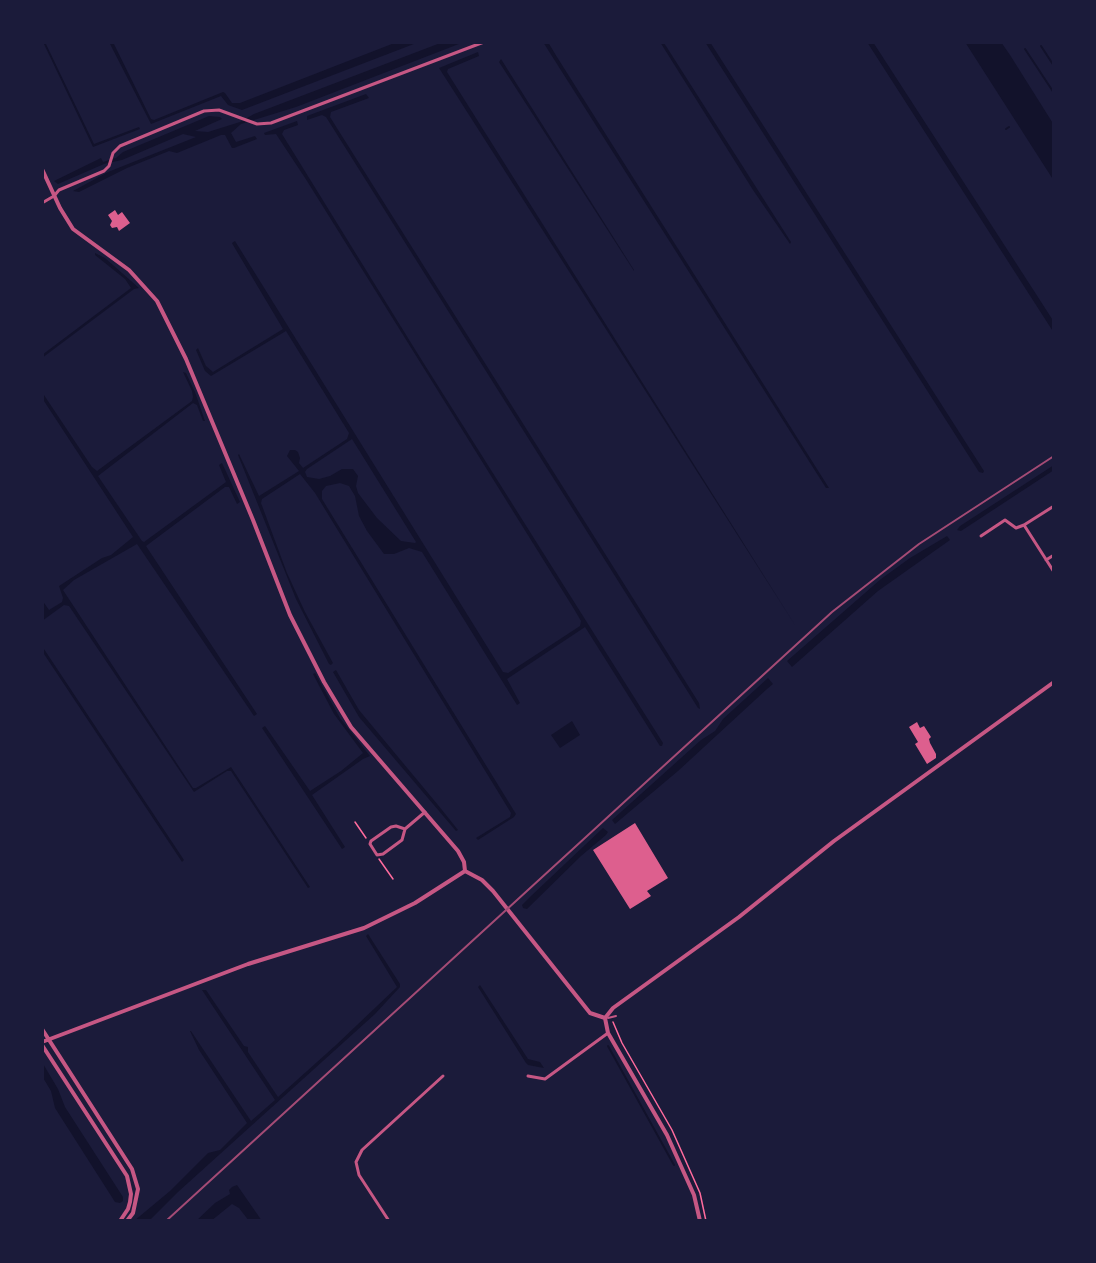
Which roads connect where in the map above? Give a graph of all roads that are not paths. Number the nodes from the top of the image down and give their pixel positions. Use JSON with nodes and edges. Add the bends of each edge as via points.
{"nodes":[{"id":1,"x":484,"y":42,"type":"edge"},
{"id":2,"x":42,"y":169,"type":"edge"},
{"id":3,"x":54,"y":196,"type":"junction"},
{"id":4,"x":42,"y":203,"type":"edge"},
{"id":5,"x":1054,"y":506,"type":"edge"},
{"id":6,"x":1024,"y":525,"type":"junction"},
{"id":7,"x":981,"y":536,"type":"dead end"},
{"id":8,"x":1054,"y":555,"type":"edge"},
{"id":9,"x":1046,"y":560,"type":"junction"},
{"id":10,"x":1054,"y":572,"type":"edge"},
{"id":11,"x":1054,"y":682,"type":"edge"},
{"id":12,"x":425,"y":812,"type":"junction"},
{"id":13,"x":405,"y":829,"type":"junction"},
{"id":14,"x":465,"y":871,"type":"junction"},
{"id":15,"x":616,"y":1016,"type":"dead end"},
{"id":16,"x":605,"y":1018,"type":"junction"},
{"id":17,"x":42,"y":1029,"type":"edge"},
{"id":18,"x":608,"y":1033,"type":"junction"},
{"id":19,"x":48,"y":1039,"type":"junction"},
{"id":20,"x":42,"y":1043,"type":"edge"},
{"id":21,"x":443,"y":1076,"type":"dead end"},
{"id":22,"x":528,"y":1076,"type":"dead end"},
{"id":23,"x":120,"y":1221,"type":"edge"},
{"id":24,"x":127,"y":1221,"type":"edge"},
{"id":25,"x":389,"y":1221,"type":"edge"},
{"id":26,"x":700,"y":1221,"type":"edge"}],
"edges":[{"from":1,"to":3,"type":"street","via":[[266,124],[219,110],[204,111],[120,146],[103,171],[59,190]]},
{"from":2,"to":3,"type":"street"},
{"from":3,"to":4,"type":"street"},
{"from":3,"to":12,"type":"street","via":[[73,229],[129,270],[157,301],[190,369],[290,615],[324,682],[351,727]]},
{"from":5,"to":6,"type":"street"},
{"from":6,"to":7,"type":"street","via":[[1016,528],[1005,520]]},
{"from":6,"to":9,"type":"street"},
{"from":8,"to":9,"type":"street"},
{"from":9,"to":10,"type":"street"},
{"from":11,"to":16,"type":"street","via":[[834,841],[739,917],[613,1008]]},
{"from":12,"to":13,"type":"street"},
{"from":12,"to":14,"type":"street","via":[[458,850]]},
{"from":13,"to":13,"type":"street","via":[[402,840],[377,855],[371,841],[391,827]]},
{"from":14,"to":16,"type":"street","via":[[493,891],[590,1013]]},
{"from":14,"to":19,"type":"street","via":[[415,903],[364,928],[248,964]]},
{"from":15,"to":16,"type":"street"},
{"from":16,"to":18,"type":"street"},
{"from":17,"to":19,"type":"street"},
{"from":18,"to":22,"type":"street","via":[[545,1079]]},
{"from":18,"to":26,"type":"street","via":[[667,1135],[694,1195]]},
{"from":19,"to":20,"type":"street"},
{"from":19,"to":24,"type":"street","via":[[132,1169],[138,1189],[133,1213]]},
{"from":20,"to":23,"type":"street","via":[[127,1176],[130,1202]]},
{"from":21,"to":25,"type":"street","via":[[362,1150],[356,1162],[358,1174]]}]}
